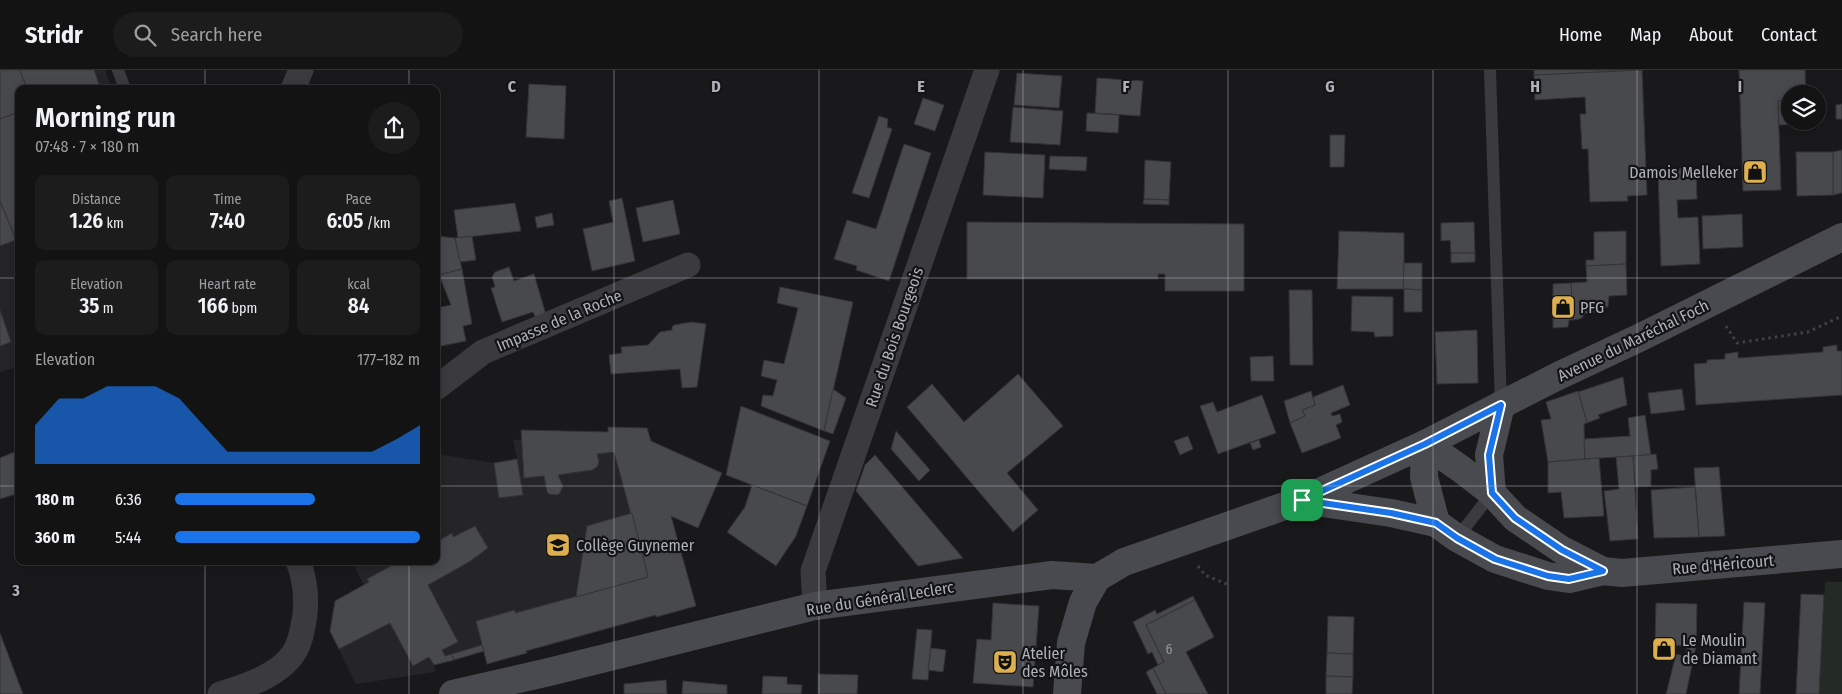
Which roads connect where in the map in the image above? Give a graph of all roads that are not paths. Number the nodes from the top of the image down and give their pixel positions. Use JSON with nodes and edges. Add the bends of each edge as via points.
{"nodes":[{"id":1,"x":118,"y":70,"type":"edge"},
{"id":2,"x":301,"y":70,"type":"edge"},
{"id":3,"x":988,"y":70,"type":"edge"},
{"id":4,"x":1490,"y":70,"type":"edge"},
{"id":5,"x":124,"y":85,"type":"edge"},
{"id":6,"x":295,"y":85,"type":"edge"},
{"id":7,"x":1842,"y":237,"type":"edge"},
{"id":8,"x":688,"y":265,"type":"dead end"},
{"id":9,"x":440,"y":385,"type":"edge"},
{"id":10,"x":1501,"y":405,"type":"junction"},
{"id":11,"x":1425,"y":444,"type":"junction"},
{"id":12,"x":1492,"y":493,"type":"junction"},
{"id":13,"x":1302,"y":500,"type":"junction"},
{"id":14,"x":1447,"y":531,"type":"junction"},
{"id":15,"x":1842,"y":554,"type":"edge"},
{"id":16,"x":300,"y":565,"type":"edge"},
{"id":17,"x":1603,"y":571,"type":"junction"},
{"id":18,"x":1097,"y":578,"type":"junction"},
{"id":19,"x":815,"y":606,"type":"junction"},
{"id":20,"x":220,"y":694,"type":"edge"},
{"id":21,"x":453,"y":694,"type":"edge"},
{"id":22,"x":1066,"y":694,"type":"edge"}],
"edges":[{"from":1,"to":5,"type":"lane"},
{"from":2,"to":6,"type":"street"},
{"from":3,"to":19,"type":"street","name":"Rue du Bois Bourgeois","via":[[812,571]]},
{"from":4,"to":10,"type":"lane"},
{"from":7,"to":10,"type":"street","name":"Avenue du Maréchal Foch"},
{"from":8,"to":9,"type":"street","name":"Impasse de la Roche","via":[[483,352]]},
{"from":10,"to":11,"type":"street","name":"Avenue du Maréchal Foch"},
{"from":10,"to":12,"type":"street","via":[[1489,455]]},
{"from":11,"to":12,"type":"street","name":"Rue d'Héricourt"},
{"from":11,"to":13,"type":"street"},
{"from":11,"to":14,"type":"street","via":[[1424,477]]},
{"from":12,"to":14,"type":"lane"},
{"from":12,"to":17,"type":"street","name":"Rue d'Héricourt","via":[[1515,518],[1562,550]]},
{"from":13,"to":14,"type":"street","via":[[1391,513]]},
{"from":13,"to":18,"type":"street","via":[[1124,562]]},
{"from":14,"to":17,"type":"street","name":"Rue d'Héricourt","via":[[1495,559],[1548,576],[1569,579]]},
{"from":15,"to":17,"type":"street","name":"Rue d'Héricourt","via":[[1622,573]]},
{"from":16,"to":20,"type":"street","via":[[306,598],[303,629],[294,654],[276,670],[246,686]]},
{"from":18,"to":19,"type":"street","name":"Rue du Général Leclerc","via":[[1044,575]]},
{"from":18,"to":22,"type":"street","via":[[1083,602],[1071,643]]},
{"from":19,"to":21,"type":"street","name":"Rue du Général Leclerc"}]}
